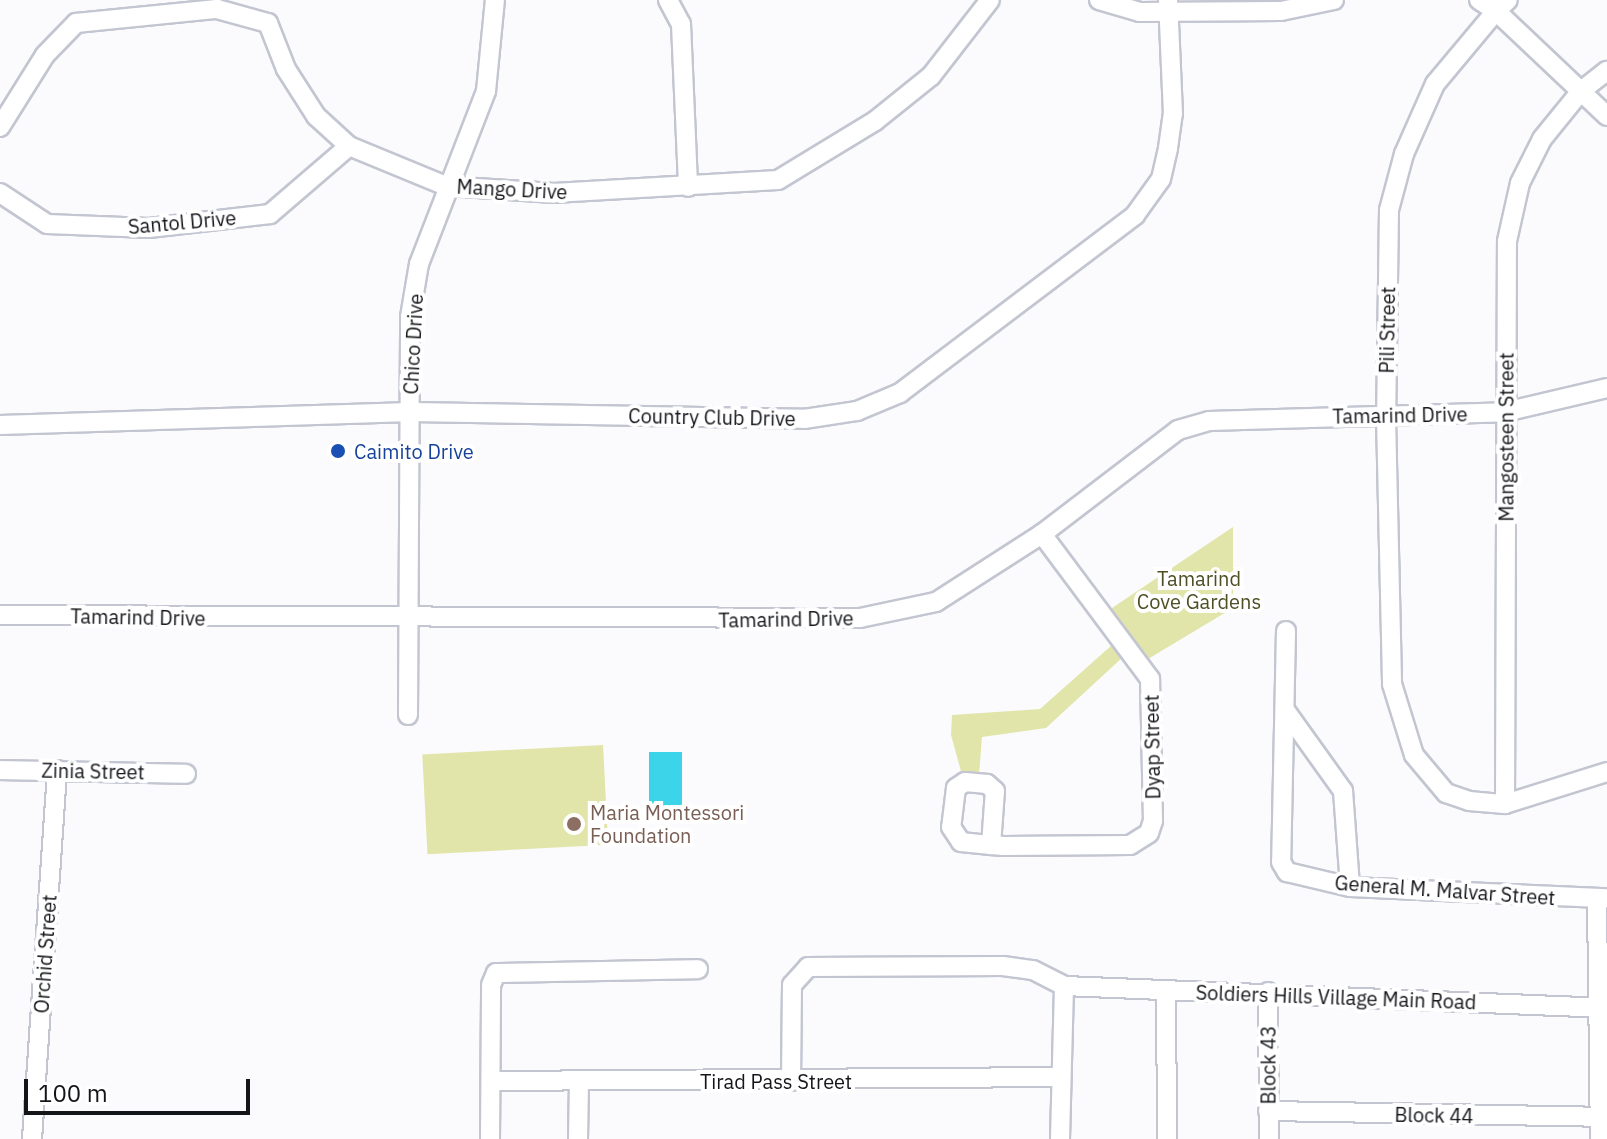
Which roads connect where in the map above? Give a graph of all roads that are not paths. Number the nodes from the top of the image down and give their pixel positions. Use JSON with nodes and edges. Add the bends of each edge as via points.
{"nodes":[{"id":1,"x":495,"y":0,"type":"edge"},
{"id":2,"x":668,"y":0,"type":"edge"},
{"id":3,"x":990,"y":0,"type":"edge"},
{"id":4,"x":1099,"y":0,"type":"edge"},
{"id":5,"x":1334,"y":0,"type":"edge"},
{"id":6,"x":1479,"y":0,"type":"edge"},
{"id":7,"x":1168,"y":4,"type":"edge"},
{"id":8,"x":1502,"y":5,"type":"edge"},
{"id":9,"x":1607,"y":71,"type":"edge"},
{"id":10,"x":1581,"y":91,"type":"junction"},
{"id":11,"x":1607,"y":116,"type":"edge"},
{"id":12,"x":0,"y":127,"type":"edge"},
{"id":13,"x":349,"y":146,"type":"junction"},
{"id":14,"x":446,"y":186,"type":"junction"},
{"id":15,"x":688,"y":187,"type":"junction"},
{"id":16,"x":0,"y":193,"type":"edge"},
{"id":17,"x":1607,"y":388,"type":"edge"},
{"id":18,"x":411,"y":412,"type":"junction"},
{"id":19,"x":1505,"y":412,"type":"junction"},
{"id":20,"x":1386,"y":417,"type":"junction"},
{"id":21,"x":0,"y":425,"type":"edge"},
{"id":22,"x":1042,"y":534,"type":"junction"},
{"id":23,"x":0,"y":615,"type":"edge"},
{"id":24,"x":407,"y":621,"type":"junction"},
{"id":25,"x":1286,"y":631,"type":"dead end"},
{"id":26,"x":1285,"y":710,"type":"junction"},
{"id":27,"x":408,"y":715,"type":"dead end"},
{"id":28,"x":0,"y":770,"type":"edge"},
{"id":29,"x":57,"y":770,"type":"junction"},
{"id":30,"x":1607,"y":772,"type":"edge"},
{"id":31,"x":186,"y":774,"type":"dead end"},
{"id":32,"x":1505,"y":804,"type":"junction"},
{"id":33,"x":991,"y":845,"type":"dead end"},
{"id":34,"x":1350,"y":887,"type":"junction"},
{"id":35,"x":1602,"y":899,"type":"edge"},
{"id":36,"x":698,"y":969,"type":"dead end"},
{"id":37,"x":1064,"y":986,"type":"junction"},
{"id":38,"x":1166,"y":990,"type":"junction"},
{"id":39,"x":1268,"y":992,"type":"junction"},
{"id":40,"x":1601,"y":1008,"type":"edge"},
{"id":41,"x":1061,"y":1077,"type":"junction"},
{"id":42,"x":491,"y":1081,"type":"junction"},
{"id":43,"x":791,"y":1081,"type":"junction"},
{"id":44,"x":579,"y":1082,"type":"junction"},
{"id":45,"x":1268,"y":1111,"type":"junction"},
{"id":46,"x":1603,"y":1117,"type":"edge"},
{"id":47,"x":32,"y":1139,"type":"edge"},
{"id":48,"x":490,"y":1139,"type":"edge"},
{"id":49,"x":578,"y":1139,"type":"edge"},
{"id":50,"x":1060,"y":1139,"type":"edge"},
{"id":51,"x":1167,"y":1139,"type":"edge"},
{"id":52,"x":1269,"y":1139,"type":"edge"},
{"id":53,"x":1600,"y":1139,"type":"edge"}],
"edges":[{"from":1,"to":14,"type":"street","name":"Chico Drive","via":[[486,91]]},
{"from":2,"to":15,"type":"street","via":[[681,24]]},
{"from":3,"to":15,"type":"street","name":"Mango Drive","via":[[931,76],[824,154],[778,180]]},
{"from":4,"to":7,"type":"street","via":[[1140,12]]},
{"from":5,"to":7,"type":"street","via":[[1281,11]]},
{"from":6,"to":8,"type":"street"},
{"from":7,"to":18,"type":"street","name":"Country Club Drive","via":[[1173,114],[1161,179],[1135,215],[900,393],[857,411],[804,419]]},
{"from":8,"to":10,"type":"street"},
{"from":8,"to":20,"type":"street","name":"Pili Street","via":[[1435,84],[1404,154],[1389,210]]},
{"from":9,"to":10,"type":"street","name":"Mangosteen Street"},
{"from":10,"to":11,"type":"street"},
{"from":10,"to":19,"type":"street","name":"Mangosteen Street","via":[[1542,139],[1520,183],[1507,241]]},
{"from":12,"to":13,"type":"street","name":"Mango Drive","via":[[45,55],[76,23],[217,9],[268,23],[286,69],[316,116]]},
{"from":13,"to":14,"type":"street","name":"Mango Drive"},
{"from":13,"to":16,"type":"street","name":"Santol Drive","via":[[270,214],[149,228],[47,224]]},
{"from":14,"to":15,"type":"street","name":"Mango Drive","via":[[554,193]]},
{"from":14,"to":18,"type":"street","name":"Chico Drive","via":[[419,264],[410,317]]},
{"from":17,"to":19,"type":"street","name":"Tamarind Drive"},
{"from":18,"to":21,"type":"street","name":"Country Club Drive"},
{"from":18,"to":24,"type":"street"},
{"from":19,"to":20,"type":"street","name":"Tamarind Drive"},
{"from":19,"to":32,"type":"street","name":"Mangosteen Street"},
{"from":20,"to":22,"type":"street","name":"Tamarind Drive","via":[[1245,417],[1178,430]]},
{"from":20,"to":32,"type":"street","name":"Pili Street","via":[[1387,618],[1392,684],[1403,727],[1428,777],[1446,793]]},
{"from":22,"to":24,"type":"street","name":"Tamarind Drive","via":[[936,602],[860,618]]},
{"from":22,"to":33,"type":"street","name":"Dyap Street","via":[[1150,679],[1153,821],[1149,833],[1130,845]]},
{"from":23,"to":24,"type":"street","name":"Tamarind Drive"},
{"from":24,"to":27,"type":"street"},
{"from":25,"to":26,"type":"street","name":"General M. Malvar Street"},
{"from":26,"to":34,"type":"street","via":[[1343,791]]},
{"from":26,"to":34,"type":"street","name":"General M. Malvar Street","via":[[1283,868],[1294,876]]},
{"from":28,"to":29,"type":"street","name":"Zinia Street"},
{"from":29,"to":31,"type":"street","name":"Zinia Street"},
{"from":29,"to":47,"type":"street","name":"Orchid Street"},
{"from":30,"to":32,"type":"street","name":"Pili Street"},
{"from":34,"to":35,"type":"street","name":"General M. Malvar Street"},
{"from":35,"to":40,"type":"street"},
{"from":36,"to":42,"type":"street","via":[[496,973],[491,985]]},
{"from":37,"to":38,"type":"street","name":"Soldiers Hills Village Main Road"},
{"from":37,"to":41,"type":"street"},
{"from":37,"to":43,"type":"street","via":[[1033,970],[1003,966],[808,967],[792,985]]},
{"from":38,"to":39,"type":"street","name":"Soldiers Hills Village Main Road"},
{"from":38,"to":51,"type":"street"},
{"from":39,"to":40,"type":"street","name":"Soldiers Hills Village Main Road"},
{"from":39,"to":45,"type":"street","name":"Block 43"},
{"from":40,"to":46,"type":"street"},
{"from":41,"to":43,"type":"street","name":"Tirad Pass Street"},
{"from":41,"to":50,"type":"street"},
{"from":42,"to":44,"type":"street","name":"Tirad Pass Street"},
{"from":42,"to":48,"type":"street"},
{"from":43,"to":44,"type":"street","name":"Tirad Pass Street"},
{"from":44,"to":49,"type":"street"},
{"from":45,"to":46,"type":"street","name":"Block 44"},
{"from":45,"to":52,"type":"street","name":"Block 43"},
{"from":46,"to":53,"type":"street"}]}
